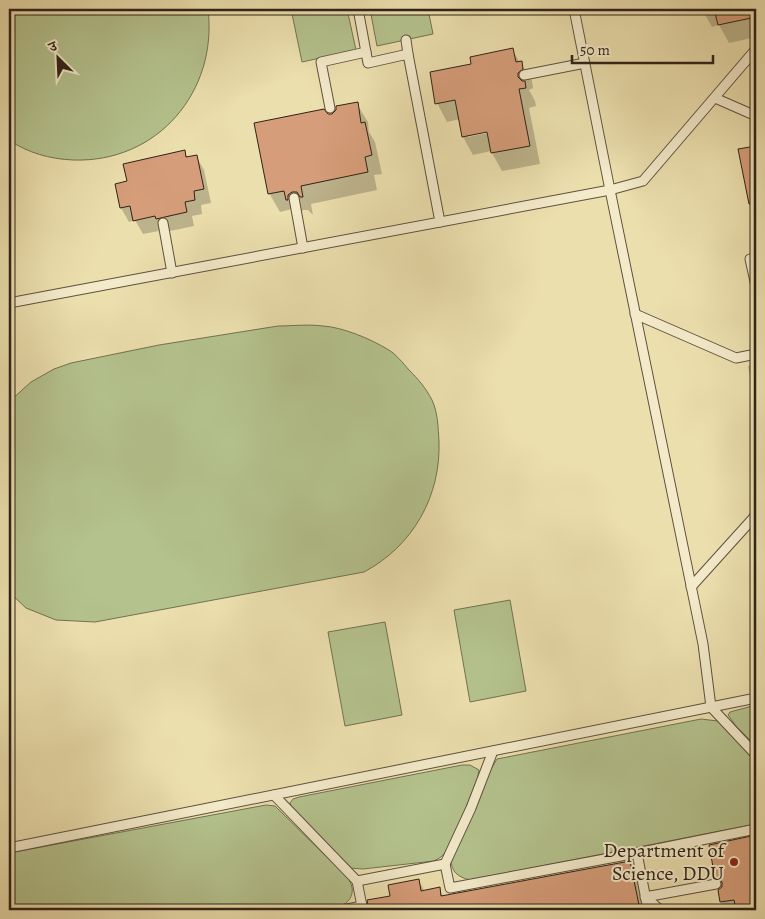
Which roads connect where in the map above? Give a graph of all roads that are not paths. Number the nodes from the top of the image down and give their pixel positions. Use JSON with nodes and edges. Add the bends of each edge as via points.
{"nodes":[{"id":1,"x":358,"y":9,"type":"edge"},
{"id":2,"x":574,"y":9,"type":"edge"},
{"id":3,"x":406,"y":40,"type":"dead end"},
{"id":4,"x":756,"y":49,"type":"edge"},
{"id":5,"x":366,"y":52,"type":"junction"},
{"id":6,"x":408,"y":54,"type":"junction"},
{"id":7,"x":585,"y":63,"type":"junction"},
{"id":8,"x":524,"y":75,"type":"dead end"},
{"id":9,"x":715,"y":98,"type":"junction"},
{"id":10,"x":330,"y":108,"type":"dead end"},
{"id":11,"x":756,"y":116,"type":"edge"},
{"id":12,"x":610,"y":190,"type":"junction"},
{"id":13,"x":294,"y":198,"type":"dead end"},
{"id":14,"x":440,"y":222,"type":"junction"},
{"id":15,"x":163,"y":223,"type":"dead end"},
{"id":16,"x":303,"y":248,"type":"junction"},
{"id":17,"x":750,"y":259,"type":"dead end"},
{"id":18,"x":172,"y":273,"type":"junction"},
{"id":19,"x":756,"y":286,"type":"edge"},
{"id":20,"x":9,"y":303,"type":"edge"},
{"id":21,"x":636,"y":314,"type":"junction"},
{"id":22,"x":752,"y":358,"type":"edge"},
{"id":23,"x":756,"y":515,"type":"edge"},
{"id":24,"x":691,"y":587,"type":"junction"},
{"id":25,"x":756,"y":698,"type":"edge"},
{"id":26,"x":711,"y":707,"type":"junction"},
{"id":27,"x":493,"y":751,"type":"junction"},
{"id":28,"x":756,"y":755,"type":"edge"},
{"id":29,"x":274,"y":795,"type":"junction"},
{"id":30,"x":756,"y":829,"type":"edge"},
{"id":31,"x":9,"y":848,"type":"edge"},
{"id":32,"x":637,"y":854,"type":"junction"},
{"id":33,"x":445,"y":864,"type":"junction"},
{"id":34,"x":402,"y":872,"type":"junction"},
{"id":35,"x":357,"y":881,"type":"junction"},
{"id":36,"x":404,"y":882,"type":"dead end"},
{"id":37,"x":716,"y":884,"type":"dead end"},
{"id":38,"x":646,"y":897,"type":"junction"},
{"id":39,"x":342,"y":910,"type":"edge"},
{"id":40,"x":648,"y":910,"type":"edge"},
{"id":41,"x":660,"y":910,"type":"edge"}],
"edges":[{"from":1,"to":5,"type":"lane"},
{"from":2,"to":7,"type":"lane"},
{"from":3,"to":6,"type":"lane"},
{"from":4,"to":9,"type":"lane"},
{"from":5,"to":6,"type":"lane","via":[[368,63]]},
{"from":5,"to":10,"type":"lane","via":[[320,60]]},
{"from":6,"to":14,"type":"lane"},
{"from":7,"to":8,"type":"lane"},
{"from":7,"to":12,"type":"lane"},
{"from":9,"to":11,"type":"lane"},
{"from":9,"to":12,"type":"lane","via":[[643,181]]},
{"from":12,"to":14,"type":"lane"},
{"from":12,"to":21,"type":"lane"},
{"from":13,"to":16,"type":"lane"},
{"from":14,"to":16,"type":"lane"},
{"from":15,"to":18,"type":"lane"},
{"from":16,"to":18,"type":"lane"},
{"from":17,"to":19,"type":"lane"},
{"from":18,"to":20,"type":"lane"},
{"from":21,"to":22,"type":"lane","via":[[736,358]]},
{"from":21,"to":24,"type":"lane"},
{"from":23,"to":24,"type":"lane"},
{"from":24,"to":26,"type":"lane"},
{"from":25,"to":26,"type":"lane"},
{"from":26,"to":27,"type":"lane"},
{"from":26,"to":28,"type":"lane"},
{"from":27,"to":29,"type":"lane"},
{"from":27,"to":33,"type":"lane"},
{"from":29,"to":31,"type":"lane"},
{"from":29,"to":35,"type":"lane"},
{"from":30,"to":32,"type":"lane"},
{"from":32,"to":33,"type":"lane","via":[[450,888]]},
{"from":32,"to":38,"type":"lane"},
{"from":33,"to":34,"type":"lane"},
{"from":34,"to":35,"type":"lane"},
{"from":34,"to":36,"type":"lane"},
{"from":35,"to":39,"type":"lane","via":[[362,906]]},
{"from":37,"to":38,"type":"lane"},
{"from":38,"to":40,"type":"lane"},
{"from":38,"to":41,"type":"lane"}]}
